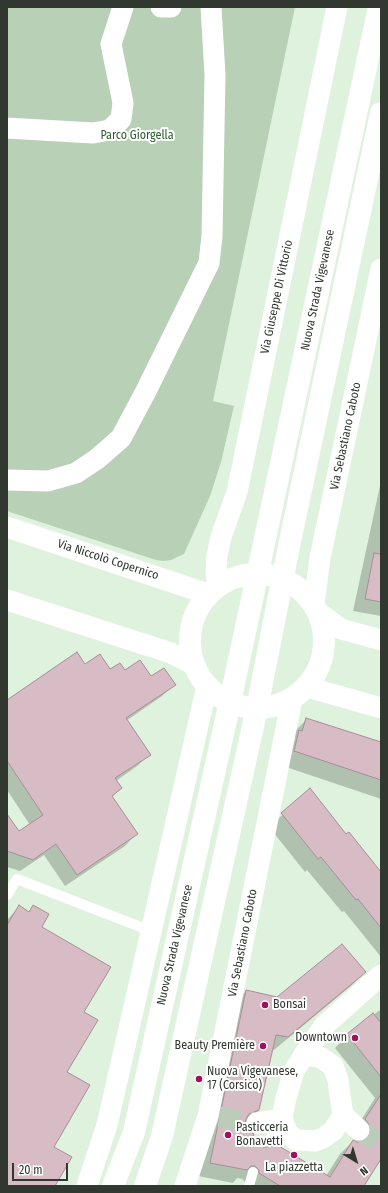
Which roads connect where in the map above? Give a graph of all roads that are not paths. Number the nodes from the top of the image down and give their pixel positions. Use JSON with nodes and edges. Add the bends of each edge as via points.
{"nodes":[{"id":1,"x":123,"y":7,"type":"edge"},
{"id":2,"x":161,"y":7,"type":"edge"},
{"id":3,"x":171,"y":7,"type":"edge"},
{"id":4,"x":211,"y":7,"type":"edge"},
{"id":5,"x":337,"y":7,"type":"edge"},
{"id":6,"x":379,"y":7,"type":"edge"},
{"id":7,"x":381,"y":113,"type":"edge"},
{"id":8,"x":7,"y":128,"type":"edge"},
{"id":9,"x":381,"y":269,"type":"edge"},
{"id":10,"x":7,"y":480,"type":"edge"},
{"id":11,"x":7,"y":527,"type":"edge"},
{"id":12,"x":258,"y":573,"type":"junction"},
{"id":13,"x":283,"y":578,"type":"junction"},
{"id":14,"x":213,"y":590,"type":"junction"},
{"id":15,"x":7,"y":600,"type":"edge"},
{"id":16,"x":317,"y":609,"type":"junction"},
{"id":17,"x":381,"y":640,"type":"edge"},
{"id":18,"x":194,"y":666,"type":"junction"},
{"id":19,"x":207,"y":686,"type":"junction"},
{"id":20,"x":299,"y":693,"type":"junction"},
{"id":21,"x":230,"y":702,"type":"junction"},
{"id":22,"x":257,"y":708,"type":"junction"},
{"id":23,"x":381,"y":708,"type":"edge"},
{"id":24,"x":7,"y":895,"type":"edge"},
{"id":25,"x":151,"y":931,"type":"junction"},
{"id":26,"x":381,"y":975,"type":"edge"},
{"id":27,"x":304,"y":1055,"type":"junction"},
{"id":28,"x":343,"y":1115,"type":"junction"},
{"id":29,"x":284,"y":1123,"type":"junction"},
{"id":30,"x":359,"y":1130,"type":"tunnel mouth"},
{"id":31,"x":261,"y":1132,"type":"tunnel mouth"},
{"id":32,"x":253,"y":1172,"type":"dead end"},
{"id":33,"x":87,"y":1186,"type":"edge"},
{"id":34,"x":113,"y":1186,"type":"edge"},
{"id":35,"x":145,"y":1186,"type":"edge"},
{"id":36,"x":185,"y":1186,"type":"edge"},
{"id":37,"x":250,"y":1186,"type":"edge"}],
"edges":[{"from":1,"to":8,"type":"street","via":[[111,44],[123,103],[121,119],[110,130],[93,133]]},
{"from":2,"to":3,"type":"street"},
{"from":4,"to":10,"type":"street","via":[[215,75],[212,236],[209,263],[121,438],[76,473],[48,481]]},
{"from":5,"to":14,"type":"street","name":"Via Giuseppe Di Vittorio","via":[[237,492],[221,537]]},
{"from":6,"to":12,"type":"main road","name":"Nuova Strada Vigevanese"},
{"from":7,"to":13,"type":"main road","name":"Nuova Strada Vigevanese"},
{"from":9,"to":16,"type":"street","name":"Via Sebastiano Caboto","via":[[320,558]]},
{"from":11,"to":14,"type":"street","name":"Via Niccolò Copernico"},
{"from":12,"to":13,"type":"main road"},
{"from":12,"to":14,"type":"main road","via":[[240,576]]},
{"from":12,"to":21,"type":"main road","name":"Nuova Strada Vigevanese"},
{"from":13,"to":16,"type":"main road","via":[[305,593]]},
{"from":13,"to":22,"type":"main road","name":"Nuova Strada Vigevanese"},
{"from":14,"to":18,"type":"main road","via":[[202,602],[192,625],[190,648]]},
{"from":15,"to":18,"type":"street","via":[[171,653]]},
{"from":16,"to":17,"type":"street","via":[[341,629]]},
{"from":16,"to":20,"type":"main road","via":[[324,628],[324,652],[318,669]]},
{"from":18,"to":19,"type":"main road"},
{"from":19,"to":21,"type":"main road"},
{"from":19,"to":25,"type":"street"},
{"from":20,"to":22,"type":"main road","via":[[280,704]]},
{"from":20,"to":23,"type":"street"},
{"from":20,"to":36,"type":"street","name":"Via Sebastiano Caboto","via":[[213,1117]]},
{"from":21,"to":22,"type":"main road"},
{"from":21,"to":34,"type":"main road","name":"Nuova Strada Vigevanese","via":[[134,1132]]},
{"from":22,"to":35,"type":"main road","name":"Nuova Strada Vigevanese","via":[[162,1136]]},
{"from":24,"to":25,"type":"lane","via":[[17,880]]},
{"from":25,"to":33,"type":"street","via":[[107,1125]]},
{"from":26,"to":27,"type":"street","via":[[324,1026]]},
{"from":27,"to":28,"type":"street","via":[[320,1057],[333,1066],[338,1080]]},
{"from":27,"to":29,"type":"street","via":[[294,1071],[286,1098]]},
{"from":28,"to":29,"type":"street","via":[[333,1131],[315,1141],[296,1140],[288,1133]]},
{"from":28,"to":30,"type":"street"},
{"from":29,"to":31,"type":"street"},
{"from":32,"to":37,"type":"lane"}]}
